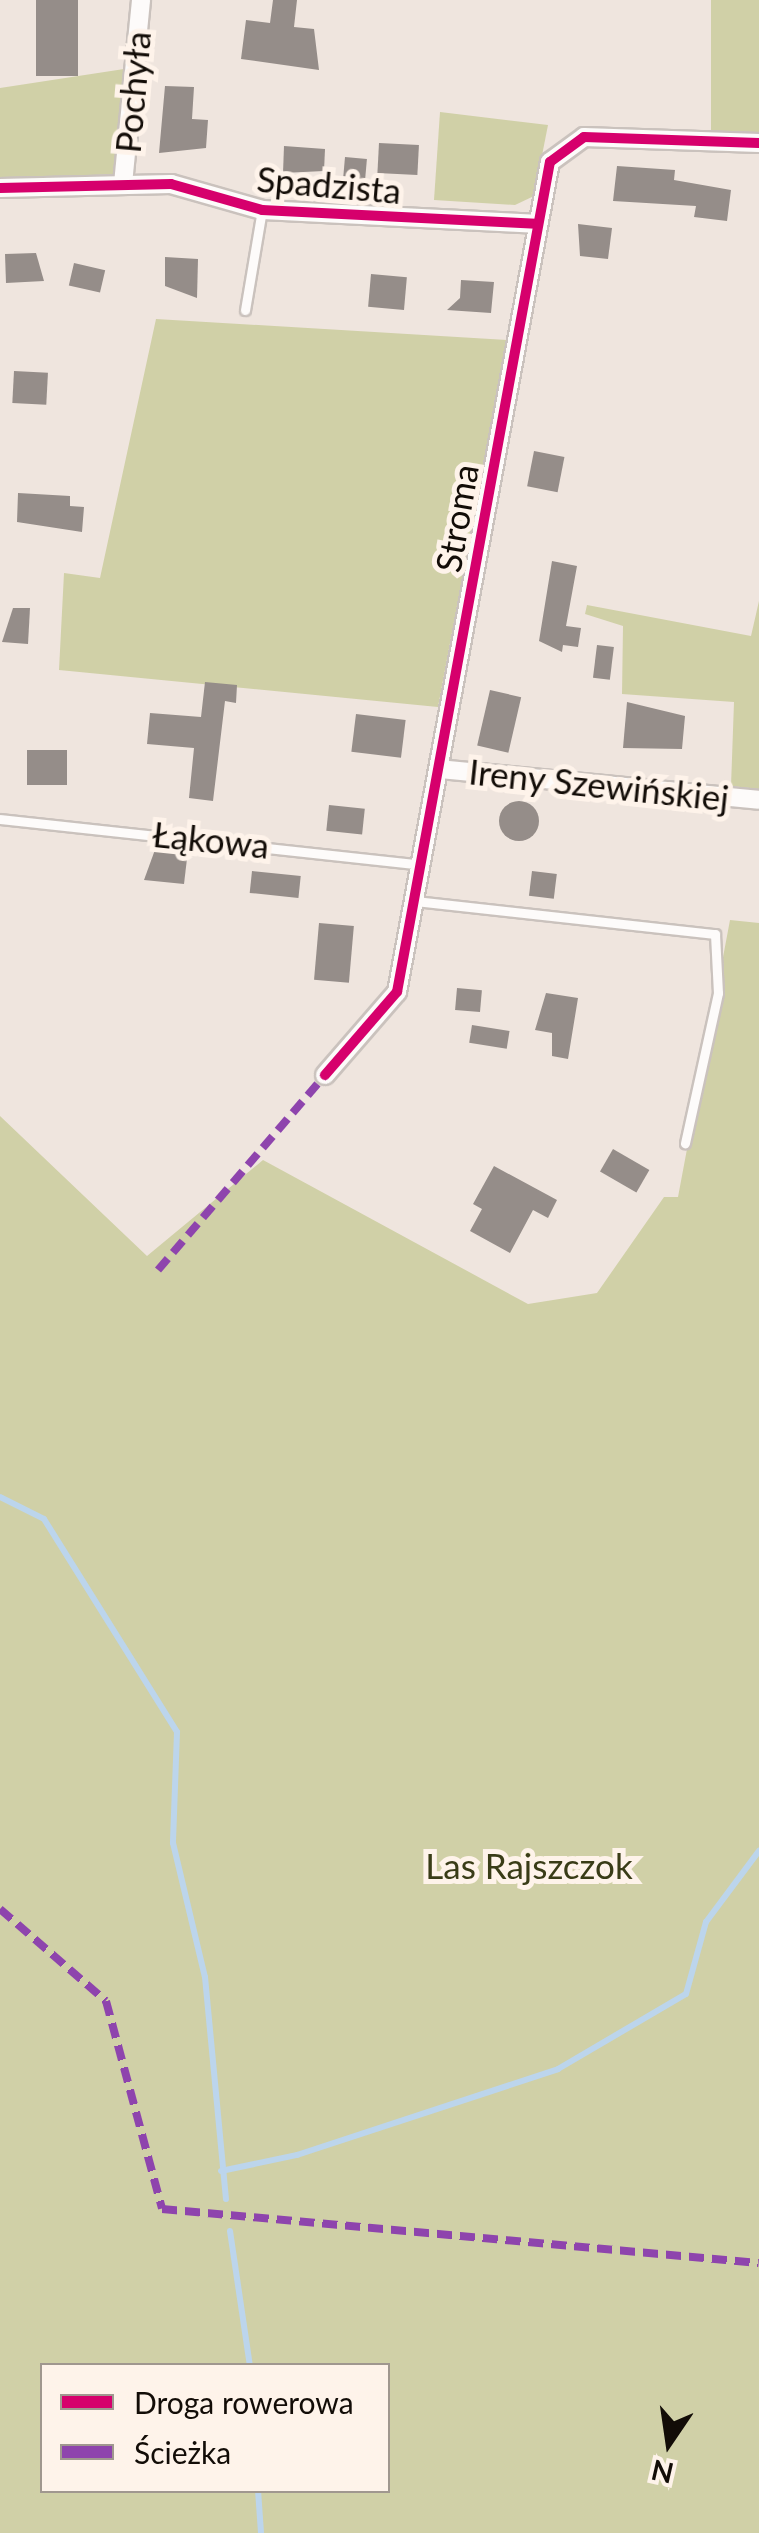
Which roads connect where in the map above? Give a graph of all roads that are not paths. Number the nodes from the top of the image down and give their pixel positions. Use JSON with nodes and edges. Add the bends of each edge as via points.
{"nodes":[{"id":1,"x":140,"y":0,"type":"edge"},
{"id":2,"x":759,"y":143,"type":"edge"},
{"id":3,"x":123,"y":184,"type":"junction"},
{"id":4,"x":0,"y":188,"type":"edge"},
{"id":5,"x":262,"y":210,"type":"junction"},
{"id":6,"x":536,"y":224,"type":"junction"},
{"id":7,"x":244,"y":310,"type":"dead end"},
{"id":8,"x":439,"y":769,"type":"junction"},
{"id":9,"x":759,"y":800,"type":"edge"},
{"id":10,"x":0,"y":819,"type":"edge"},
{"id":11,"x":421,"y":865,"type":"junction"},
{"id":12,"x":414,"y":900,"type":"junction"},
{"id":13,"x":325,"y":1075,"type":"dead end"},
{"id":14,"x":685,"y":1143,"type":"dead end"}],
"edges":[{"from":1,"to":3,"type":"street","name":"Pochyła"},
{"from":2,"to":6,"type":"street","name":"Stroma","via":[[609,136],[570,142],[550,162]]},
{"from":3,"to":4,"type":"street","name":"Spadzista"},
{"from":3,"to":5,"type":"street","name":"Spadzista","via":[[170,184]]},
{"from":5,"to":6,"type":"street","name":"Spadzista"},
{"from":5,"to":7,"type":"lane"},
{"from":6,"to":8,"type":"street","name":"Stroma"},
{"from":8,"to":9,"type":"street","name":"Ireny Szewińskiej"},
{"from":8,"to":11,"type":"street","name":"Stroma"},
{"from":10,"to":11,"type":"lane","name":"Łąkowa"},
{"from":11,"to":12,"type":"street","name":"Stroma"},
{"from":12,"to":13,"type":"street","name":"Stroma","via":[[398,992]]},
{"from":12,"to":14,"type":"lane","via":[[715,934],[718,993]]}]}
